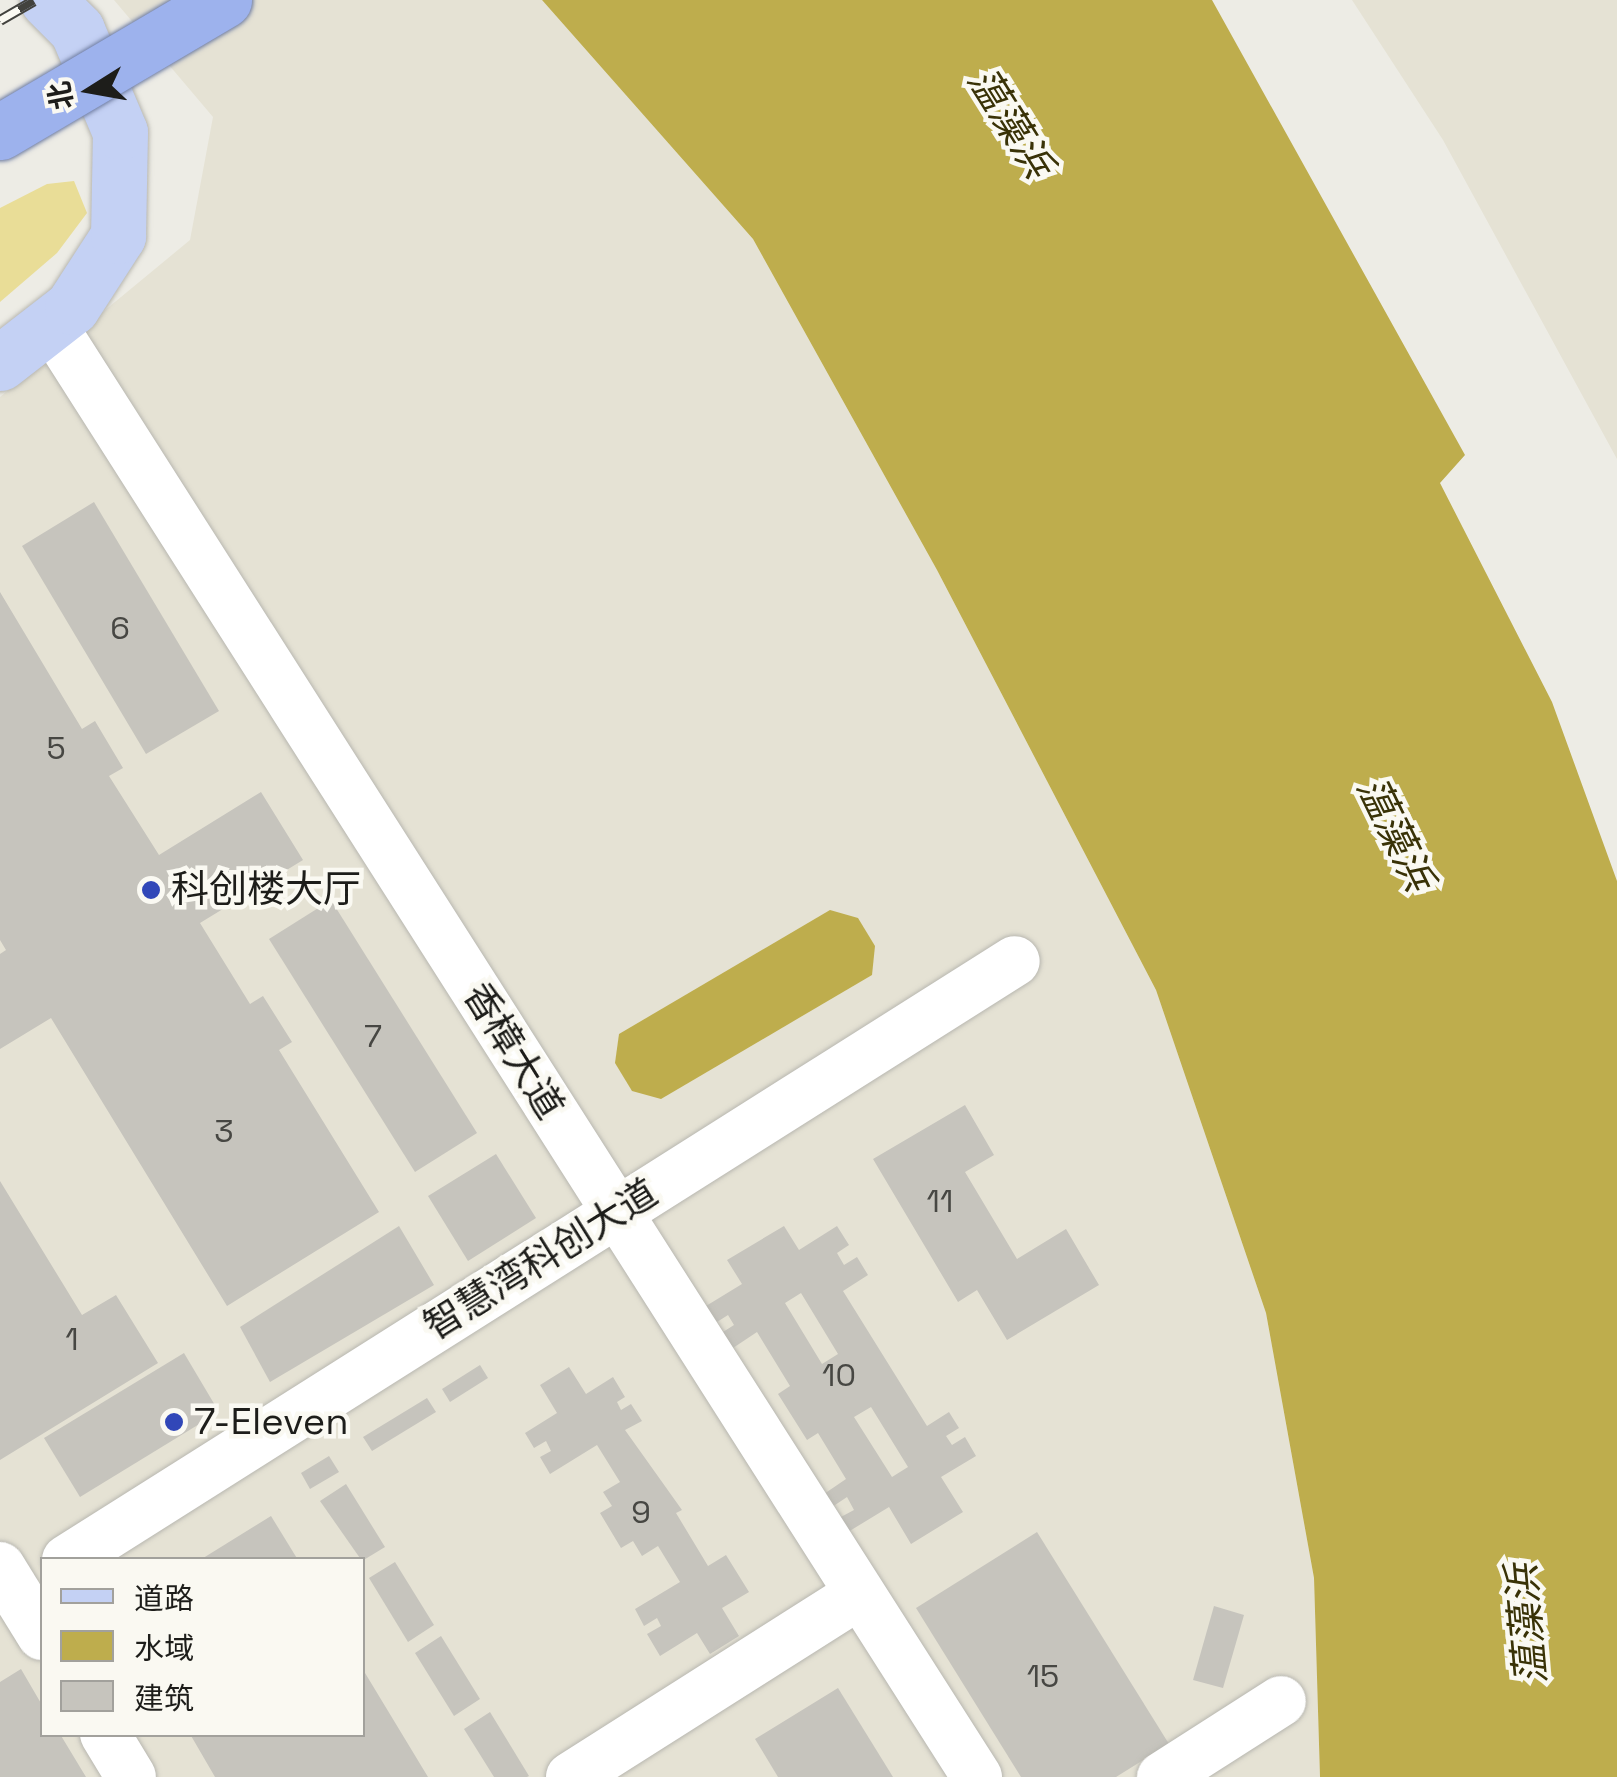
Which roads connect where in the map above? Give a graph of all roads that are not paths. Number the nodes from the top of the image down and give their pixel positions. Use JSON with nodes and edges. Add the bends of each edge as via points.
{"nodes":[{"id":1,"x":46,"y":0,"type":"edge"},
{"id":2,"x":224,"y":0,"type":"edge"},
{"id":3,"x":0,"y":132,"type":"edge"},
{"id":4,"x":51,"y":324,"type":"junction"},
{"id":5,"x":0,"y":363,"type":"edge"},
{"id":6,"x":1015,"y":961,"type":"dead end"},
{"id":7,"x":616,"y":1212,"type":"junction"},
{"id":8,"x":71,"y":1557,"type":"edge"},
{"id":9,"x":14,"y":1584,"type":"edge"},
{"id":10,"x":858,"y":1595,"type":"junction"},
{"id":11,"x":40,"y":1631,"type":"edge"},
{"id":12,"x":1281,"y":1701,"type":"dead end"},
{"id":13,"x":106,"y":1737,"type":"edge"},
{"id":14,"x":131,"y":1777,"type":"edge"},
{"id":15,"x":570,"y":1777,"type":"edge"},
{"id":16,"x":977,"y":1777,"type":"edge"},
{"id":17,"x":1162,"y":1777,"type":"edge"}],
"edges":[{"from":1,"to":4,"type":"main road","via":[[77,30],[120,132],[118,236],[72,307]]},
{"from":2,"to":3,"type":"highway","bridge":true},
{"from":4,"to":5,"type":"main road"},
{"from":4,"to":7,"type":"lane","name":"香樟大道"},
{"from":6,"to":7,"type":"lane","name":"智慧湾科创大道"},
{"from":7,"to":8,"type":"lane","name":"智慧湾科创大道"},
{"from":7,"to":10,"type":"lane","name":"香樟大道"},
{"from":9,"to":11,"type":"lane"},
{"from":10,"to":15,"type":"lane"},
{"from":10,"to":16,"type":"lane","name":"香樟大道"},
{"from":12,"to":17,"type":"lane"},
{"from":13,"to":14,"type":"lane"}]}
